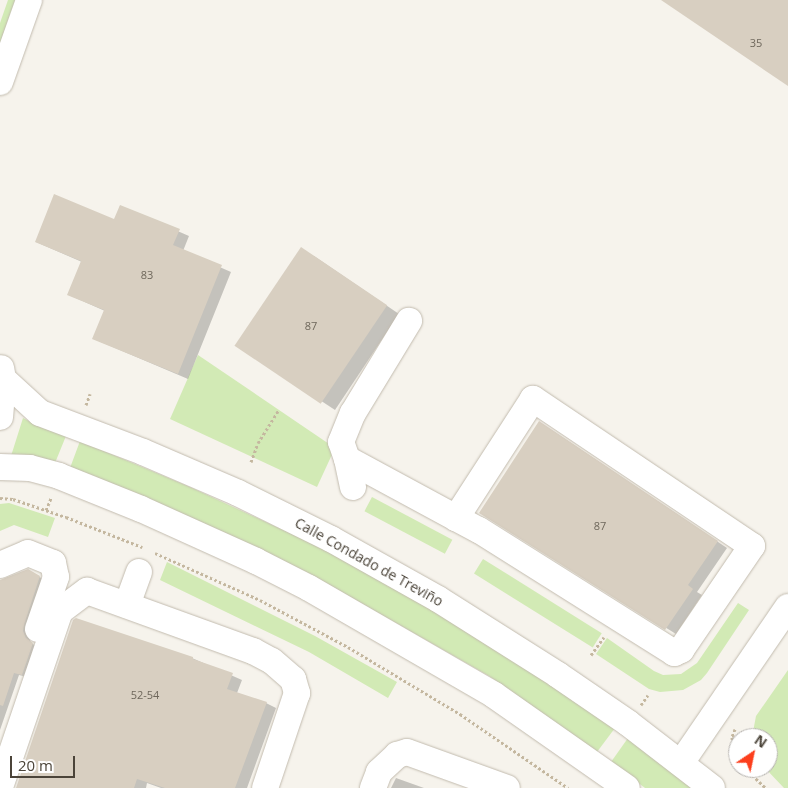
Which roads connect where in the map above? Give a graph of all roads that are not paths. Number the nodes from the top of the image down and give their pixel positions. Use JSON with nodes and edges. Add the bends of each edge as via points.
{"nodes":[{"id":1,"x":29,"y":0,"type":"edge"},
{"id":2,"x":0,"y":82,"type":"edge"},
{"id":3,"x":409,"y":321,"type":"dead end"},
{"id":4,"x":2,"y":372,"type":"edge"},
{"id":5,"x":0,"y":416,"type":"edge"},
{"id":6,"x":347,"y":458,"type":"junction"},
{"id":7,"x":0,"y":467,"type":"edge"},
{"id":8,"x":353,"y":488,"type":"dead end"},
{"id":9,"x":456,"y":518,"type":"junction"},
{"id":10,"x":0,"y":565,"type":"edge"},
{"id":11,"x":140,"y":572,"type":"dead end"},
{"id":12,"x":127,"y":605,"type":"junction"},
{"id":13,"x":788,"y":607,"type":"edge"},
{"id":14,"x":0,"y":738,"type":"edge"},
{"id":15,"x":681,"y":763,"type":"junction"},
{"id":16,"x":0,"y":787,"type":"edge"},
{"id":17,"x":265,"y":788,"type":"edge"},
{"id":18,"x":373,"y":788,"type":"edge"},
{"id":19,"x":507,"y":788,"type":"edge"},
{"id":20,"x":627,"y":788,"type":"edge"},
{"id":21,"x":712,"y":788,"type":"edge"}],
"edges":[{"from":1,"to":2,"type":"street"},
{"from":3,"to":6,"type":"street","via":[[353,413],[342,442]]},
{"from":4,"to":5,"type":"street"},
{"from":4,"to":15,"type":"street","name":"Calle Condado de Treviño","via":[[40,413],[238,493],[332,539],[438,599],[551,670]]},
{"from":6,"to":8,"type":"street"},
{"from":6,"to":9,"type":"street"},
{"from":7,"to":20,"type":"street","via":[[30,468],[59,476],[142,509],[309,588],[494,695]]},
{"from":9,"to":9,"type":"street","via":[[533,399],[752,546],[740,582],[681,650],[674,653],[474,540]]},
{"from":10,"to":14,"type":"street","via":[[28,554],[53,551],[56,569],[56,577]]},
{"from":11,"to":12,"type":"street"},
{"from":12,"to":16,"type":"street","via":[[87,591],[60,611]]},
{"from":12,"to":17,"type":"street","via":[[253,650],[293,679],[297,692]]},
{"from":13,"to":15,"type":"street"},
{"from":15,"to":21,"type":"street","name":"Calle Condado de Treviño"},
{"from":18,"to":19,"type":"street","via":[[379,772],[397,755],[407,752]]}]}
